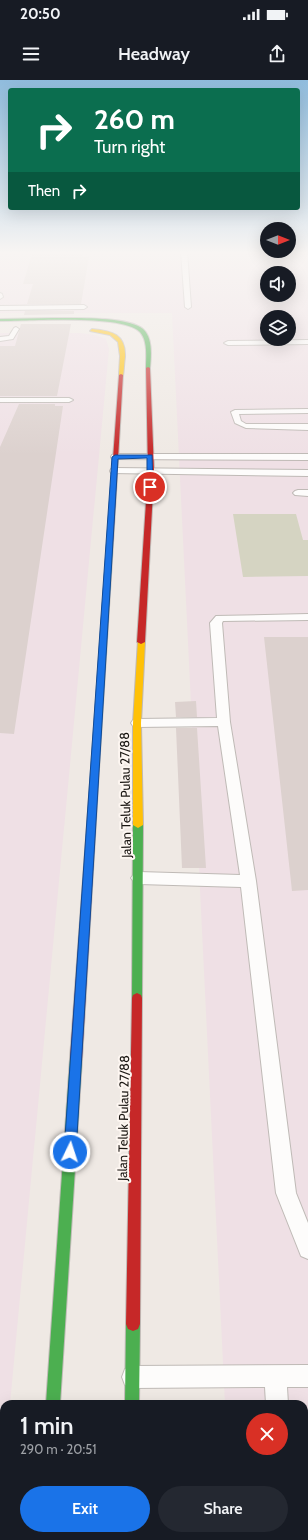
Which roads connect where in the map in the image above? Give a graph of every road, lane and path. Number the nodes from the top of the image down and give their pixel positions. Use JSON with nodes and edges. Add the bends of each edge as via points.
{"nodes":[{"id":1,"x":0,"y":320,"type":"edge"},
{"id":2,"x":0,"y":328,"type":"edge"},
{"id":3,"x":16,"y":328,"type":"junction"},
{"id":4,"x":31,"y":329,"type":"dead end"},
{"id":5,"x":80,"y":329,"type":"dead end"},
{"id":6,"x":0,"y":340,"type":"edge"},
{"id":7,"x":308,"y":342,"type":"edge"},
{"id":8,"x":228,"y":343,"type":"dead end"},
{"id":9,"x":0,"y":400,"type":"edge"},
{"id":10,"x":69,"y":400,"type":"dead end"},
{"id":11,"x":308,"y":411,"type":"edge"},
{"id":12,"x":308,"y":427,"type":"edge"},
{"id":13,"x":150,"y":456,"type":"junction"},
{"id":14,"x":115,"y":457,"type":"junction"},
{"id":15,"x":286,"y":457,"type":"junction"},
{"id":16,"x":308,"y":457,"type":"edge"},
{"id":17,"x":114,"y":471,"type":"junction"},
{"id":18,"x":151,"y":471,"type":"junction"},
{"id":19,"x":292,"y":473,"type":"junction"},
{"id":20,"x":308,"y":473,"type":"edge"},
{"id":21,"x":298,"y":493,"type":"dead end"},
{"id":22,"x":308,"y":493,"type":"edge"},
{"id":23,"x":308,"y":617,"type":"edge"},
{"id":24,"x":224,"y":722,"type":"junction"},
{"id":25,"x":137,"y":723,"type":"junction"},
{"id":26,"x":139,"y":878,"type":"junction"},
{"id":27,"x":248,"y":881,"type":"junction"},
{"id":28,"x":308,"y":1249,"type":"edge"},
{"id":29,"x":308,"y":1376,"type":"edge"},
{"id":30,"x":133,"y":1377,"type":"junction"},
{"id":31,"x":275,"y":1377,"type":"junction"},
{"id":32,"x":53,"y":1400,"type":"edge"},
{"id":33,"x":132,"y":1400,"type":"edge"},
{"id":34,"x":277,"y":1400,"type":"edge"}],
"edges":[{"from":1,"to":13,"type":"street","name":"Jalan Teluk Pulau 27/88","via":[[103,320],[133,325],[141,329],[146,336],[148,351]]},
{"from":2,"to":3,"type":"street"},
{"from":3,"to":4,"type":"street"},
{"from":3,"to":6,"type":"lane","via":[[11,338]]},
{"from":5,"to":14,"type":"street","name":"Jalan Teluk Pulau 27/88","via":[[114,334],[121,339],[123,346]]},
{"from":7,"to":8,"type":"lane"},
{"from":9,"to":10,"type":"lane"},
{"from":11,"to":12,"type":"lane","via":[[235,412],[239,424],[246,426]]},
{"from":13,"to":14,"type":"lane"},
{"from":13,"to":15,"type":"lane"},
{"from":13,"to":18,"type":"street","name":"Jalan Teluk Pulau 27/88"},
{"from":14,"to":17,"type":"street","name":"Jalan Teluk Pulau 27/88"},
{"from":15,"to":16,"type":"lane"},
{"from":15,"to":19,"type":"lane"},
{"from":17,"to":18,"type":"lane"},
{"from":17,"to":32,"type":"street","name":"Jalan Teluk Pulau 27/88"},
{"from":18,"to":19,"type":"lane"},
{"from":18,"to":25,"type":"street","name":"Jalan Teluk Pulau 27/88"},
{"from":19,"to":20,"type":"lane"},
{"from":21,"to":22,"type":"lane"},
{"from":23,"to":24,"type":"lane","via":[[220,618],[216,623]]},
{"from":24,"to":25,"type":"lane"},
{"from":24,"to":27,"type":"lane"},
{"from":25,"to":26,"type":"street","name":"Jalan Teluk Pulau 27/88"},
{"from":26,"to":27,"type":"lane"},
{"from":26,"to":30,"type":"street","name":"Jalan Teluk Pulau 27/88"},
{"from":27,"to":28,"type":"lane","via":[[286,1193]]},
{"from":29,"to":31,"type":"lane"},
{"from":30,"to":31,"type":"lane"},
{"from":30,"to":33,"type":"street","name":"Jalan Teluk Pulau 27/88"},
{"from":31,"to":34,"type":"lane"}]}
